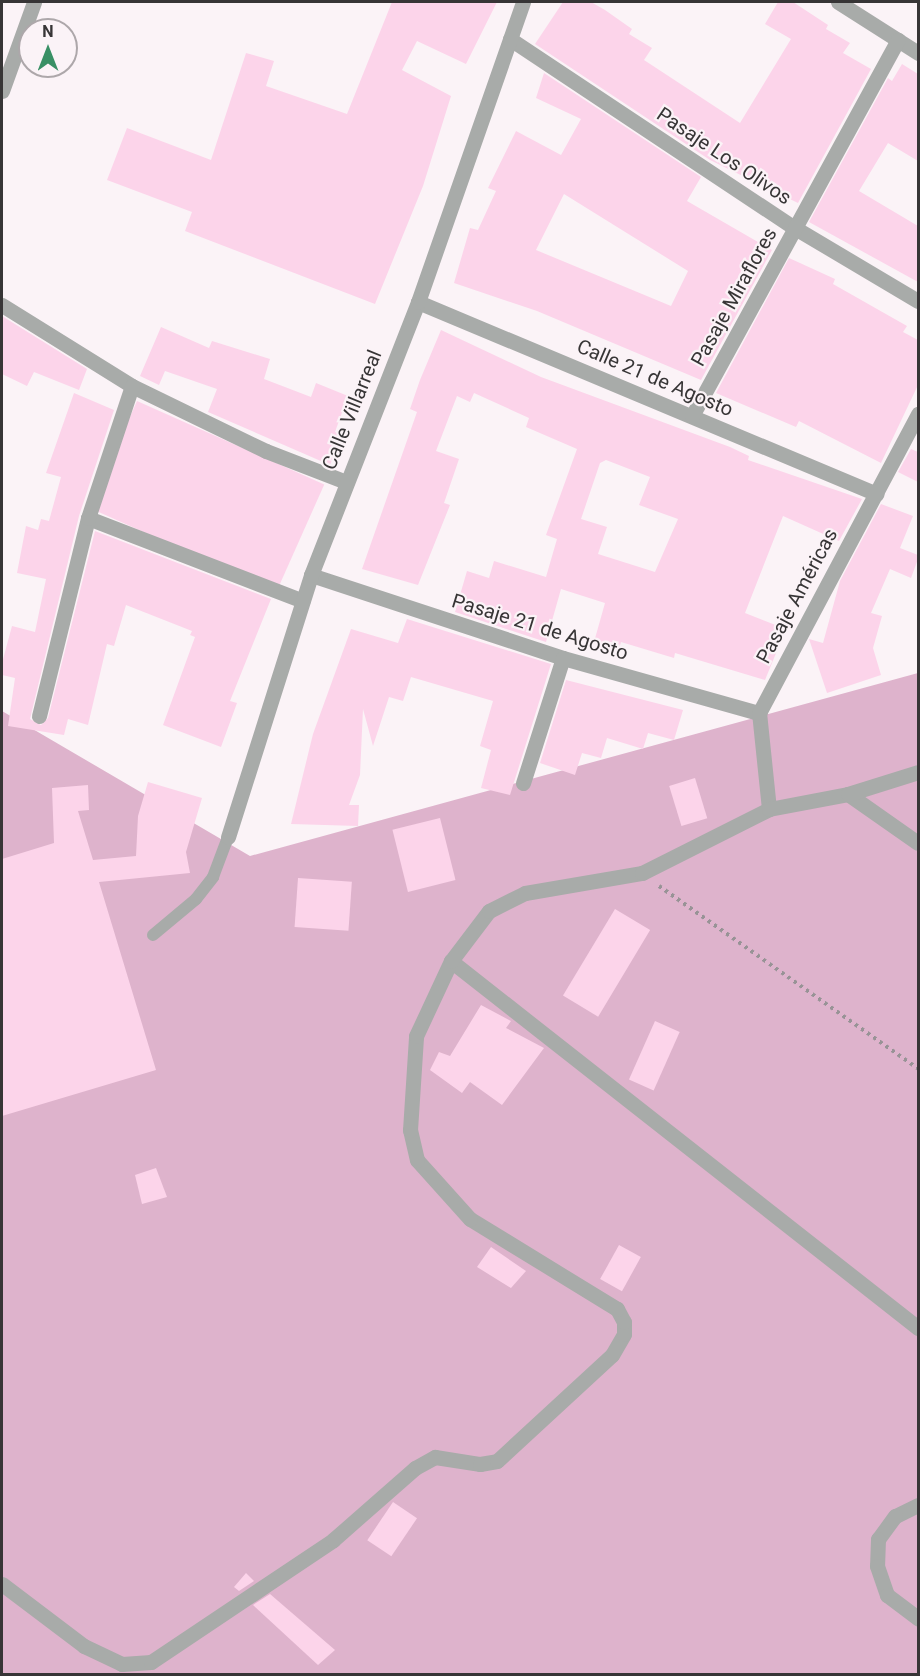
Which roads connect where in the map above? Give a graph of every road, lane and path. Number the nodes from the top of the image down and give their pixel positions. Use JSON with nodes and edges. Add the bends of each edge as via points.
{"nodes":[{"id":1,"x":34,"y":2,"type":"edge"},
{"id":2,"x":523,"y":2,"type":"edge"},
{"id":3,"x":837,"y":2,"type":"edge"},
{"id":4,"x":510,"y":39,"type":"junction"},
{"id":5,"x":898,"y":40,"type":"junction"},
{"id":6,"x":918,"y":53,"type":"edge"},
{"id":7,"x":2,"y":91,"type":"edge"},
{"id":8,"x":795,"y":228,"type":"junction"},
{"id":9,"x":918,"y":301,"type":"edge"},
{"id":10,"x":418,"y":302,"type":"junction"},
{"id":11,"x":2,"y":305,"type":"edge"},
{"id":12,"x":132,"y":386,"type":"junction"},
{"id":13,"x":918,"y":415,"type":"edge"},
{"id":14,"x":692,"y":416,"type":"junction"},
{"id":15,"x":346,"y":482,"type":"junction"},
{"id":16,"x":876,"y":494,"type":"junction"},
{"id":17,"x":88,"y":518,"type":"junction"},
{"id":18,"x":311,"y":575,"type":"junction"},
{"id":19,"x":303,"y":601,"type":"junction"},
{"id":20,"x":563,"y":658,"type":"junction"},
{"id":21,"x":759,"y":713,"type":"junction"},
{"id":22,"x":39,"y":716,"type":"dead end"},
{"id":23,"x":918,"y":772,"type":"edge"},
{"id":24,"x":523,"y":783,"type":"dead end"},
{"id":25,"x":848,"y":794,"type":"junction"},
{"id":26,"x":769,"y":809,"type":"junction"},
{"id":27,"x":228,"y":837,"type":"joint"},
{"id":28,"x":918,"y":843,"type":"edge"},
{"id":29,"x":642,"y":873,"type":"junction"},
{"id":30,"x":153,"y":935,"type":"dead end"},
{"id":31,"x":451,"y":961,"type":"junction"},
{"id":32,"x":918,"y":1069,"type":"edge"},
{"id":33,"x":918,"y":1328,"type":"edge"},
{"id":34,"x":918,"y":1505,"type":"edge"},
{"id":35,"x":2,"y":1584,"type":"edge"},
{"id":36,"x":918,"y":1618,"type":"edge"}],
"edges":[{"from":1,"to":7,"type":"street"},
{"from":2,"to":4,"type":"street","name":"Calle Villarreal"},
{"from":3,"to":5,"type":"street"},
{"from":4,"to":8,"type":"street","name":"Pasaje Los Olivos"},
{"from":4,"to":10,"type":"street","name":"Calle Villarreal"},
{"from":5,"to":6,"type":"street"},
{"from":5,"to":8,"type":"street","name":"Pasaje Miraflores"},
{"from":8,"to":9,"type":"street","name":"Pasaje Los Olivos"},
{"from":8,"to":14,"type":"street","name":"Pasaje Miraflores"},
{"from":10,"to":14,"type":"street","name":"Calle 21 de Agosto"},
{"from":10,"to":15,"type":"street","name":"Calle Villarreal"},
{"from":11,"to":12,"type":"street"},
{"from":12,"to":15,"type":"street","via":[[266,451]]},
{"from":12,"to":17,"type":"street"},
{"from":13,"to":16,"type":"street","name":"Pasaje Américas"},
{"from":14,"to":16,"type":"street","name":"Calle 21 de Agosto"},
{"from":15,"to":18,"type":"street","name":"Calle Villarreal"},
{"from":16,"to":21,"type":"street","name":"Pasaje Américas"},
{"from":17,"to":19,"type":"street"},
{"from":17,"to":22,"type":"street"},
{"from":18,"to":19,"type":"street","name":"Calle Villarreal"},
{"from":18,"to":20,"type":"street","name":"Pasaje 21 de Agosto"},
{"from":19,"to":27,"type":"street","name":"Calle Villarreal"},
{"from":20,"to":21,"type":"street","name":"Pasaje 21 de Agosto"},
{"from":20,"to":24,"type":"street"},
{"from":21,"to":26,"type":"street"},
{"from":23,"to":25,"type":"street"},
{"from":25,"to":26,"type":"street"},
{"from":25,"to":28,"type":"street"},
{"from":26,"to":29,"type":"street"},
{"from":27,"to":30,"type":"lane","via":[[213,877],[196,899]]},
{"from":29,"to":31,"type":"street","via":[[525,894],[489,911]]},
{"from":29,"to":32,"type":"path"},
{"from":31,"to":33,"type":"street"},
{"from":31,"to":35,"type":"street","via":[[416,1036],[410,1130],[417,1160],[470,1219],[617,1309],[624,1334],[612,1355],[497,1461],[480,1464],[435,1457],[415,1468],[333,1540],[151,1662],[122,1664],[84,1646]]},
{"from":34,"to":36,"type":"street","via":[[895,1516],[878,1539],[877,1566],[887,1594]]}]}
